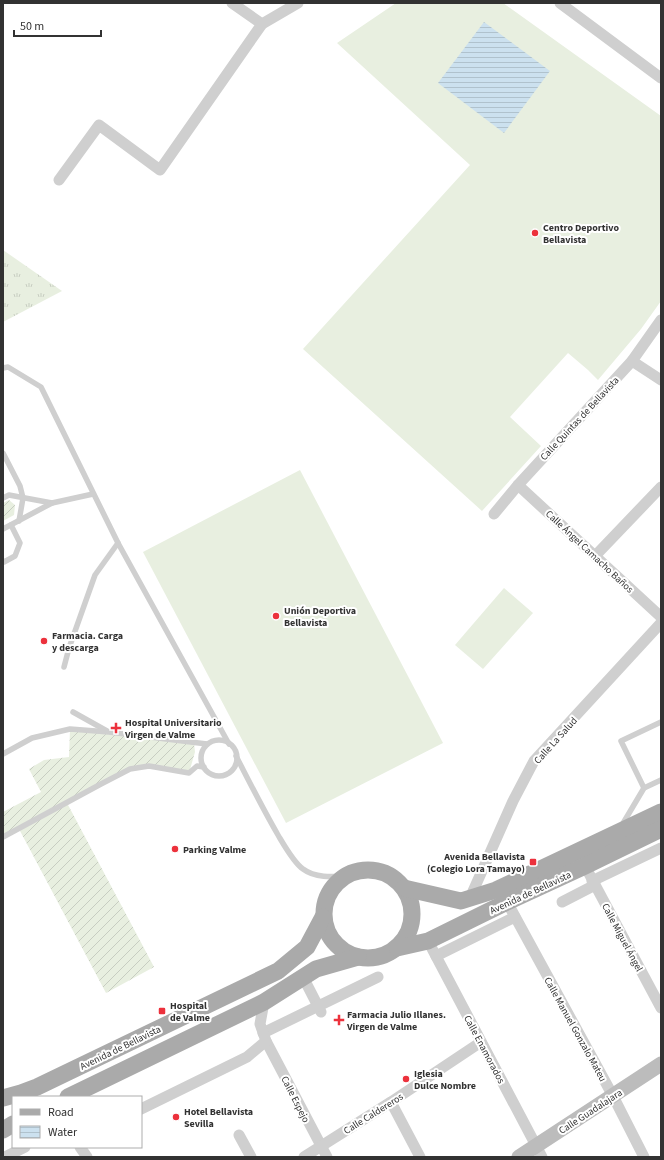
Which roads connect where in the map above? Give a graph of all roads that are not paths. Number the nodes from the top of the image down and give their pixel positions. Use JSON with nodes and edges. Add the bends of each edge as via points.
{"nodes":[{"id":1,"x":232,"y":3,"type":"edge"},
{"id":2,"x":298,"y":3,"type":"edge"},
{"id":3,"x":560,"y":3,"type":"edge"},
{"id":4,"x":262,"y":24,"type":"junction"},
{"id":5,"x":661,"y":78,"type":"edge"},
{"id":6,"x":59,"y":180,"type":"dead end"},
{"id":7,"x":661,"y":320,"type":"edge"},
{"id":8,"x":632,"y":361,"type":"junction"},
{"id":9,"x":3,"y":368,"type":"edge"},
{"id":10,"x":661,"y":380,"type":"edge"},
{"id":11,"x":3,"y":453,"type":"edge"},
{"id":12,"x":518,"y":485,"type":"junction"},
{"id":13,"x":661,"y":487,"type":"edge"},
{"id":14,"x":93,"y":494,"type":"junction"},
{"id":15,"x":3,"y":498,"type":"edge"},
{"id":16,"x":23,"y":498,"type":"junction"},
{"id":17,"x":52,"y":503,"type":"junction"},
{"id":18,"x":494,"y":514,"type":"dead end"},
{"id":19,"x":19,"y":521,"type":"junction"},
{"id":20,"x":11,"y":525,"type":"junction"},
{"id":21,"x":3,"y":529,"type":"edge"},
{"id":22,"x":118,"y":543,"type":"junction"},
{"id":23,"x":595,"y":556,"type":"junction"},
{"id":24,"x":3,"y":561,"type":"edge"},
{"id":25,"x":661,"y":617,"type":"edge"},
{"id":26,"x":661,"y":623,"type":"edge"},
{"id":27,"x":661,"y":632,"type":"edge"},
{"id":28,"x":647,"y":650,"type":"dead end"},
{"id":29,"x":64,"y":667,"type":"dead end"},
{"id":30,"x":73,"y":712,"type":"dead end"},
{"id":31,"x":661,"y":722,"type":"edge"},
{"id":32,"x":109,"y":732,"type":"junction"},
{"id":33,"x":207,"y":744,"type":"junction"},
{"id":34,"x":229,"y":744,"type":"junction"},
{"id":35,"x":3,"y":754,"type":"edge"},
{"id":36,"x":236,"y":756,"type":"junction"},
{"id":37,"x":204,"y":767,"type":"junction"},
{"id":38,"x":661,"y":780,"type":"edge"},
{"id":39,"x":644,"y":788,"type":"junction"},
{"id":40,"x":661,"y":812,"type":"edge"},
{"id":41,"x":661,"y":828,"type":"edge"},
{"id":42,"x":615,"y":834,"type":"junction"},
{"id":43,"x":3,"y":837,"type":"edge"},
{"id":44,"x":661,"y":848,"type":"edge"},
{"id":45,"x":345,"y":876,"type":"junction"},
{"id":46,"x":591,"y":877,"type":"junction"},
{"id":47,"x":404,"y":888,"type":"junction"},
{"id":48,"x":470,"y":898,"type":"junction"},
{"id":49,"x":507,"y":902,"type":"junction"},
{"id":50,"x":562,"y":902,"type":"dead end"},
{"id":51,"x":324,"y":917,"type":"junction"},
{"id":52,"x":515,"y":917,"type":"junction"},
{"id":53,"x":428,"y":941,"type":"junction"},
{"id":54,"x":397,"y":948,"type":"junction"},
{"id":55,"x":436,"y":956,"type":"junction"},
{"id":56,"x":358,"y":957,"type":"junction"},
{"id":57,"x":303,"y":977,"type":"junction"},
{"id":58,"x":378,"y":977,"type":"dead end"},
{"id":59,"x":264,"y":1002,"type":"junction"},
{"id":60,"x":661,"y":1008,"type":"edge"},
{"id":61,"x":320,"y":1009,"type":"junction"},
{"id":62,"x":265,"y":1037,"type":"junction"},
{"id":63,"x":481,"y":1042,"type":"junction"},
{"id":64,"x":661,"y":1064,"type":"edge"},
{"id":65,"x":70,"y":1096,"type":"edge"},
{"id":66,"x":613,"y":1096,"type":"junction"},
{"id":67,"x":3,"y":1098,"type":"edge"},
{"id":68,"x":392,"y":1102,"type":"junction"},
{"id":69,"x":142,"y":1108,"type":"edge"},
{"id":70,"x":12,"y":1125,"type":"edge"},
{"id":71,"x":3,"y":1130,"type":"edge"},
{"id":72,"x":239,"y":1135,"type":"dead end"},
{"id":73,"x":321,"y":1146,"type":"junction"},
{"id":74,"x":22,"y":1148,"type":"edge"},
{"id":75,"x":81,"y":1148,"type":"edge"},
{"id":76,"x":539,"y":1151,"type":"edge"},
{"id":77,"x":5,"y":1157,"type":"edge"},
{"id":78,"x":87,"y":1157,"type":"edge"},
{"id":79,"x":251,"y":1157,"type":"edge"},
{"id":80,"x":304,"y":1157,"type":"edge"},
{"id":81,"x":327,"y":1157,"type":"edge"},
{"id":82,"x":420,"y":1157,"type":"edge"},
{"id":83,"x":519,"y":1157,"type":"edge"},
{"id":84,"x":644,"y":1157,"type":"edge"}],
"edges":[{"from":1,"to":4,"type":"street"},
{"from":2,"to":4,"type":"street"},
{"from":3,"to":5,"type":"street"},
{"from":4,"to":6,"type":"street","via":[[160,170],[99,124]]},
{"from":7,"to":8,"type":"street","name":"Calle Quintas de Bellavista"},
{"from":8,"to":10,"type":"street"},
{"from":8,"to":12,"type":"street","name":"Calle Quintas de Bellavista"},
{"from":9,"to":14,"type":"lane","via":[[8,367],[41,387]]},
{"from":11,"to":16,"type":"lane","via":[[20,486]]},
{"from":12,"to":18,"type":"street","name":"Calle Quintas de Bellavista"},
{"from":12,"to":23,"type":"street","name":"Calle Ángel Camacho Baños"},
{"from":13,"to":23,"type":"street"},
{"from":14,"to":17,"type":"lane"},
{"from":14,"to":22,"type":"lane"},
{"from":15,"to":16,"type":"lane"},
{"from":16,"to":17,"type":"lane"},
{"from":16,"to":19,"type":"lane"},
{"from":17,"to":19,"type":"lane"},
{"from":19,"to":20,"type":"lane"},
{"from":20,"to":21,"type":"lane"},
{"from":20,"to":24,"type":"lane","via":[[20,543],[15,556]]},
{"from":22,"to":29,"type":"lane","via":[[95,575]]},
{"from":22,"to":34,"type":"lane"},
{"from":23,"to":25,"type":"street","name":"Calle Ángel Camacho Baños"},
{"from":26,"to":48,"type":"street","name":"Calle La Salud","via":[[534,761],[512,801]]},
{"from":27,"to":28,"type":"street"},
{"from":30,"to":32,"type":"lane"},
{"from":31,"to":39,"type":"lane","via":[[622,741]]},
{"from":32,"to":33,"type":"lane"},
{"from":32,"to":35,"type":"lane","via":[[70,729],[32,738]]},
{"from":33,"to":34,"type":"lane","via":[[218,740]]},
{"from":33,"to":37,"type":"lane","via":[[201,758]]},
{"from":34,"to":36,"type":"lane"},
{"from":36,"to":37,"type":"lane","via":[[234,768],[224,775],[213,775]]},
{"from":36,"to":45,"type":"lane","via":[[292,857],[304,870],[330,877]]},
{"from":37,"to":43,"type":"lane","via":[[198,766],[189,773],[149,766],[130,769]]},
{"from":38,"to":39,"type":"lane"},
{"from":39,"to":42,"type":"lane"},
{"from":40,"to":42,"type":"main road","name":"Avenida de Bellavista"},
{"from":41,"to":46,"type":"main road","name":"Avenida de Bellavista"},
{"from":42,"to":48,"type":"main road","name":"Avenida de Bellavista","via":[[496,890]]},
{"from":44,"to":46,"type":"street","name":"Avenida de Bellavista"},
{"from":45,"to":47,"type":"main road","via":[[362,870],[375,870],[392,877]]},
{"from":45,"to":51,"type":"main road","via":[[330,892]]},
{"from":46,"to":49,"type":"main road","name":"Avenida de Bellavista"},
{"from":46,"to":50,"type":"street"},
{"from":46,"to":60,"type":"street","name":"Calle Miguel Ángel"},
{"from":47,"to":48,"type":"main road","name":"Avenida de Bellavista","via":[[461,901]]},
{"from":47,"to":54,"type":"main road","via":[[412,916],[409,931]]},
{"from":49,"to":52,"type":"street","name":"Calle Manuel Gonzalo Mateu"},
{"from":49,"to":53,"type":"main road","name":"Avenida de Bellavista"},
{"from":51,"to":56,"type":"main road","via":[[336,944]]},
{"from":51,"to":67,"type":"main road","name":"Avenida de Bellavista","via":[[307,947],[278,971],[37,1087]]},
{"from":52,"to":55,"type":"street"},
{"from":52,"to":66,"type":"street","name":"Calle Manuel Gonzalo Mateu"},
{"from":53,"to":54,"type":"main road","name":"Avenida de Bellavista"},
{"from":53,"to":55,"type":"street","name":"Calle Enamorados"},
{"from":54,"to":56,"type":"main road","via":[[377,957]]},
{"from":55,"to":63,"type":"street","name":"Calle Enamorados"},
{"from":56,"to":57,"type":"main road","via":[[316,969]]},
{"from":57,"to":59,"type":"main road"},
{"from":57,"to":61,"type":"street"},
{"from":58,"to":61,"type":"street"},
{"from":59,"to":62,"type":"street","via":[[260,1024]]},
{"from":59,"to":65,"type":"main road"},
{"from":61,"to":62,"type":"street"},
{"from":62,"to":69,"type":"street","via":[[248,1057]]},
{"from":62,"to":73,"type":"street","name":"Calle Espejo"},
{"from":63,"to":68,"type":"street","name":"Calle Caldereros"},
{"from":63,"to":76,"type":"street","name":"Calle Enamorados"},
{"from":64,"to":66,"type":"street","name":"Calle Guadalajara"},
{"from":66,"to":76,"type":"street","name":"Calle Guadalajara"},
{"from":66,"to":84,"type":"street","name":"Calle Manuel Gonzalo Mateu"},
{"from":68,"to":73,"type":"street","name":"Calle Caldereros"},
{"from":68,"to":82,"type":"street"},
{"from":70,"to":71,"type":"main road"},
{"from":72,"to":79,"type":"street"},
{"from":73,"to":80,"type":"street","name":"Calle Caldereros"},
{"from":73,"to":81,"type":"street","name":"Calle Espejo"},
{"from":74,"to":77,"type":"street"},
{"from":75,"to":78,"type":"street"},
{"from":76,"to":83,"type":"street","name":"Calle Guadalajara"}]}
